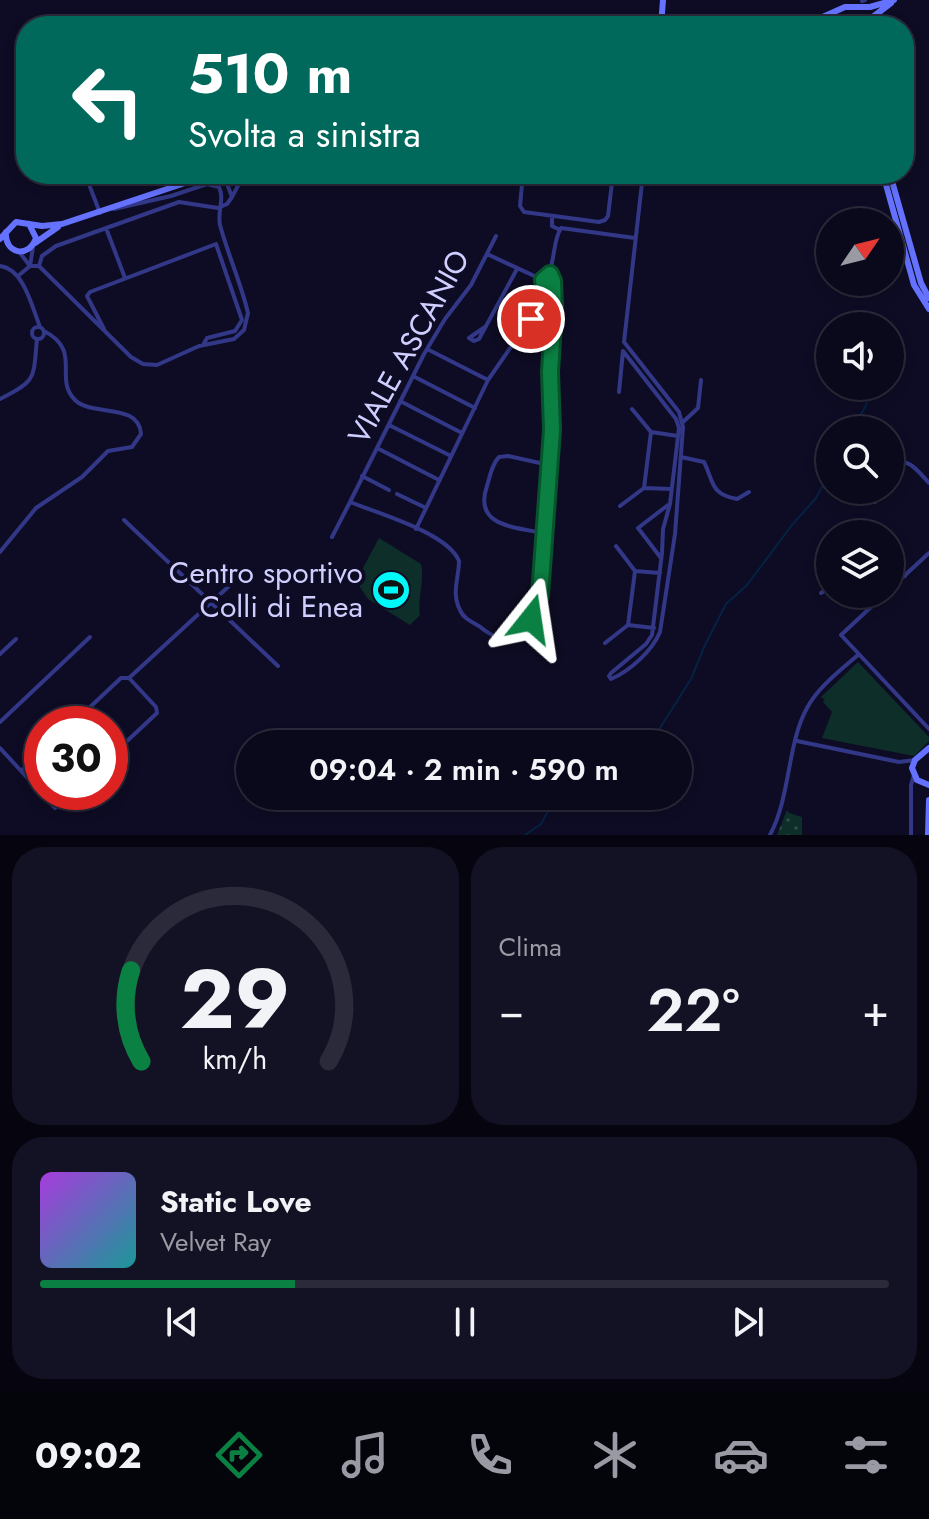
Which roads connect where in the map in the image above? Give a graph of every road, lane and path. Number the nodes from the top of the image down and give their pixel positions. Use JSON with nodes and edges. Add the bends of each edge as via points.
{"nodes":[{"id":1,"x":895,"y":0,"type":"edge"},
{"id":2,"x":862,"y":3,"type":"edge"},
{"id":3,"x":838,"y":12,"type":"junction"},
{"id":4,"x":824,"y":16,"type":"edge"},
{"id":5,"x":837,"y":16,"type":"edge"},
{"id":6,"x":875,"y":16,"type":"edge"},
{"id":7,"x":89,"y":184,"type":"edge"},
{"id":8,"x":183,"y":184,"type":"edge"},
{"id":9,"x":225,"y":184,"type":"edge"},
{"id":10,"x":239,"y":184,"type":"edge"},
{"id":11,"x":522,"y":184,"type":"edge"},
{"id":12,"x":612,"y":184,"type":"edge"},
{"id":13,"x":642,"y":184,"type":"edge"},
{"id":14,"x":886,"y":184,"type":"edge"},
{"id":15,"x":893,"y":184,"type":"edge"},
{"id":16,"x":232,"y":197,"type":"junction"},
{"id":17,"x":218,"y":208,"type":"junction"},
{"id":18,"x":108,"y":210,"type":"junction"},
{"id":19,"x":100,"y":213,"type":"junction"},
{"id":20,"x":552,"y":217,"type":"junction"},
{"id":21,"x":29,"y":224,"type":"junction"},
{"id":22,"x":62,"y":224,"type":"junction"},
{"id":23,"x":106,"y":228,"type":"junction"},
{"id":24,"x":560,"y":230,"type":"junction"},
{"id":25,"x":6,"y":232,"type":"junction"},
{"id":26,"x":496,"y":236,"type":"dead end"},
{"id":27,"x":636,"y":238,"type":"junction"},
{"id":28,"x":0,"y":239,"type":"edge"},
{"id":29,"x":34,"y":245,"type":"junction"},
{"id":30,"x":0,"y":247,"type":"edge"},
{"id":31,"x":9,"y":247,"type":"junction"},
{"id":32,"x":20,"y":253,"type":"junction"},
{"id":33,"x":486,"y":254,"type":"junction"},
{"id":34,"x":30,"y":256,"type":"junction"},
{"id":35,"x":39,"y":264,"type":"junction"},
{"id":36,"x":0,"y":266,"type":"edge"},
{"id":37,"x":30,"y":266,"type":"junction"},
{"id":38,"x":517,"y":269,"type":"junction"},
{"id":39,"x":550,"y":274,"type":"junction"},
{"id":40,"x":18,"y":276,"type":"junction"},
{"id":41,"x":125,"y":279,"type":"junction"},
{"id":42,"x":543,"y":280,"type":"junction"},
{"id":43,"x":545,"y":298,"type":"junction"},
{"id":44,"x":929,"y":298,"type":"edge"},
{"id":45,"x":554,"y":300,"type":"junction"},
{"id":46,"x":929,"y":309,"type":"edge"},
{"id":47,"x":485,"y":327,"type":"dead end"},
{"id":48,"x":41,"y":328,"type":"junction"},
{"id":49,"x":104,"y":331,"type":"junction"},
{"id":50,"x":37,"y":339,"type":"junction"},
{"id":51,"x":624,"y":342,"type":"junction"},
{"id":52,"x":203,"y":345,"type":"junction"},
{"id":53,"x":427,"y":349,"type":"junction"},
{"id":54,"x":623,"y":351,"type":"junction"},
{"id":55,"x":413,"y":376,"type":"junction"},
{"id":56,"x":488,"y":380,"type":"junction"},
{"id":57,"x":701,"y":380,"type":"dead end"},
{"id":58,"x":619,"y":392,"type":"dead end"},
{"id":59,"x":0,"y":399,"type":"edge"},
{"id":60,"x":666,"y":400,"type":"junction"},
{"id":61,"x":400,"y":401,"type":"junction"},
{"id":62,"x":475,"y":408,"type":"junction"},
{"id":63,"x":632,"y":409,"type":"dead end"},
{"id":64,"x":683,"y":422,"type":"junction"},
{"id":65,"x":389,"y":425,"type":"junction"},
{"id":66,"x":651,"y":432,"type":"junction"},
{"id":67,"x":463,"y":433,"type":"junction"},
{"id":68,"x":678,"y":436,"type":"junction"},
{"id":69,"x":377,"y":448,"type":"junction"},
{"id":70,"x":451,"y":456,"type":"junction"},
{"id":71,"x":681,"y":457,"type":"junction"},
{"id":72,"x":904,"y":462,"type":"edge"},
{"id":73,"x":549,"y":465,"type":"junction"},
{"id":74,"x":362,"y":476,"type":"junction"},
{"id":75,"x":439,"y":481,"type":"junction"},
{"id":76,"x":929,"y":483,"type":"edge"},
{"id":77,"x":644,"y":488,"type":"junction"},
{"id":78,"x":671,"y":489,"type":"junction"},
{"id":79,"x":389,"y":490,"type":"dead end"},
{"id":80,"x":749,"y":492,"type":"dead end"},
{"id":81,"x":397,"y":494,"type":"dead end"},
{"id":82,"x":350,"y":502,"type":"junction"},
{"id":83,"x":670,"y":504,"type":"junction"},
{"id":84,"x":620,"y":506,"type":"dead end"},
{"id":85,"x":426,"y":508,"type":"junction"},
{"id":86,"x":124,"y":520,"type":"dead end"},
{"id":87,"x":665,"y":522,"type":"junction"},
{"id":88,"x":675,"y":524,"type":"junction"},
{"id":89,"x":416,"y":529,"type":"junction"},
{"id":90,"x":543,"y":533,"type":"junction"},
{"id":91,"x":332,"y":537,"type":"dead end"},
{"id":92,"x":662,"y":540,"type":"junction"},
{"id":93,"x":673,"y":541,"type":"junction"},
{"id":94,"x":616,"y":546,"type":"dead end"},
{"id":95,"x":0,"y":552,"type":"edge"},
{"id":96,"x":929,"y":553,"type":"edge"},
{"id":97,"x":662,"y":558,"type":"junction"},
{"id":98,"x":635,"y":571,"type":"junction"},
{"id":99,"x":660,"y":573,"type":"junction"},
{"id":100,"x":905,"y":576,"type":"edge"},
{"id":101,"x":228,"y":587,"type":"dead end"},
{"id":102,"x":659,"y":587,"type":"junction"},
{"id":103,"x":666,"y":588,"type":"junction"},
{"id":104,"x":212,"y":601,"type":"junction"},
{"id":105,"x":870,"y":608,"type":"edge"},
{"id":106,"x":628,"y":625,"type":"junction"},
{"id":107,"x":654,"y":628,"type":"junction"},
{"id":108,"x":90,"y":637,"type":"dead end"},
{"id":109,"x":16,"y":639,"type":"dead end"},
{"id":110,"x":605,"y":643,"type":"dead end"},
{"id":111,"x":0,"y":654,"type":"edge"},
{"id":112,"x":859,"y":654,"type":"junction"},
{"id":113,"x":278,"y":666,"type":"dead end"},
{"id":114,"x":129,"y":678,"type":"junction"},
{"id":115,"x":91,"y":706,"type":"edge"},
{"id":116,"x":0,"y":722,"type":"edge"},
{"id":117,"x":929,"y":729,"type":"edge"},
{"id":118,"x":128,"y":740,"type":"edge"},
{"id":119,"x":797,"y":741,"type":"junction"},
{"id":120,"x":0,"y":748,"type":"edge"},
{"id":121,"x":929,"y":748,"type":"edge"},
{"id":122,"x":915,"y":760,"type":"junction"},
{"id":123,"x":899,"y":762,"type":"junction"},
{"id":124,"x":24,"y":768,"type":"edge"},
{"id":125,"x":21,"y":771,"type":"junction"},
{"id":126,"x":913,"y":773,"type":"junction"},
{"id":127,"x":24,"y":774,"type":"edge"},
{"id":128,"x":924,"y":783,"type":"edge"},
{"id":129,"x":912,"y":789,"type":"junction"},
{"id":130,"x":929,"y":801,"type":"edge"},
{"id":131,"x":770,"y":835,"type":"edge"},
{"id":132,"x":911,"y":835,"type":"edge"},
{"id":133,"x":928,"y":835,"type":"edge"}],
"edges":[{"from":1,"to":2,"type":"main road"},
{"from":1,"to":6,"type":"main road"},
{"from":2,"to":3,"type":"main road"},
{"from":3,"to":4,"type":"main road"},
{"from":3,"to":5,"type":"main road"},
{"from":7,"to":19,"type":"street"},
{"from":8,"to":18,"type":"main road"},
{"from":9,"to":16,"type":"street"},
{"from":10,"to":16,"type":"street"},
{"from":11,"to":20,"type":"street","via":[[521,210]]},
{"from":12,"to":20,"type":"street","via":[[604,221]]},
{"from":13,"to":27,"type":"street"},
{"from":14,"to":46,"type":"main road","via":[[914,285]]},
{"from":15,"to":44,"type":"main road"},
{"from":16,"to":17,"type":"street"},
{"from":17,"to":18,"type":"street","via":[[222,191],[212,184]]},
{"from":17,"to":23,"type":"street","via":[[179,202]]},
{"from":17,"to":52,"type":"street","via":[[248,319],[236,338]]},
{"from":18,"to":19,"type":"main road"},
{"from":19,"to":22,"type":"main road"},
{"from":20,"to":24,"type":"street","via":[[552,226]]},
{"from":21,"to":22,"type":"main road"},
{"from":21,"to":25,"type":"main road","via":[[16,222]]},
{"from":21,"to":29,"type":"main road"},
{"from":22,"to":29,"type":"main road"},
{"from":23,"to":35,"type":"street","via":[[52,248]]},
{"from":23,"to":41,"type":"street"},
{"from":24,"to":27,"type":"street"},
{"from":24,"to":39,"type":"street"},
{"from":25,"to":28,"type":"main road"},
{"from":25,"to":31,"type":"main road"},
{"from":26,"to":33,"type":"street","name":"VIALE ASCANIO"},
{"from":27,"to":51,"type":"street"},
{"from":29,"to":32,"type":"main road"},
{"from":29,"to":34,"type":"street"},
{"from":30,"to":31,"type":"main road"},
{"from":31,"to":32,"type":"main road"},
{"from":32,"to":37,"type":"street"},
{"from":33,"to":38,"type":"street"},
{"from":33,"to":53,"type":"street","name":"VIALE ASCANIO","via":[[469,289]]},
{"from":34,"to":35,"type":"street"},
{"from":34,"to":37,"type":"street"},
{"from":35,"to":37,"type":"street"},
{"from":35,"to":49,"type":"street"},
{"from":36,"to":40,"type":"street"},
{"from":37,"to":40,"type":"street"},
{"from":38,"to":42,"type":"street"},
{"from":38,"to":47,"type":"street"},
{"from":39,"to":42,"type":"street"},
{"from":39,"to":45,"type":"street"},
{"from":40,"to":48,"type":"street"},
{"from":41,"to":49,"type":"street","via":[[88,294]]},
{"from":41,"to":52,"type":"street","via":[[218,245],[242,320],[235,331],[207,338]]},
{"from":42,"to":43,"type":"street"},
{"from":43,"to":45,"type":"street"},
{"from":43,"to":56,"type":"street"},
{"from":45,"to":73,"type":"street"},
{"from":48,"to":50,"type":"street","via":[[43,337]]},
{"from":48,"to":50,"type":"street","via":[[31,333]]},
{"from":48,"to":95,"type":"street","via":[[63,345],[75,400],[132,417],[141,434],[132,447],[106,452],[82,477],[36,508]]},
{"from":49,"to":52,"type":"street","via":[[146,365]]},
{"from":50,"to":59,"type":"street","via":[[31,378]]},
{"from":51,"to":54,"type":"street"},
{"from":51,"to":60,"type":"street"},
{"from":53,"to":55,"type":"street","name":"VIALE ASCANIO"},
{"from":53,"to":56,"type":"street"},
{"from":54,"to":58,"type":"street"},
{"from":54,"to":60,"type":"street"},
{"from":55,"to":61,"type":"street","name":"VIALE ASCANIO"},
{"from":55,"to":62,"type":"street"},
{"from":56,"to":62,"type":"street"},
{"from":57,"to":64,"type":"street","via":[[698,408]]},
{"from":60,"to":64,"type":"street"},
{"from":60,"to":68,"type":"street","via":[[678,421]]},
{"from":61,"to":65,"type":"street","name":"VIALE ASCANIO"},
{"from":61,"to":67,"type":"street"},
{"from":62,"to":67,"type":"street"},
{"from":63,"to":66,"type":"street"},
{"from":64,"to":71,"type":"street"},
{"from":65,"to":69,"type":"street","name":"VIALE ASCANIO"},
{"from":65,"to":70,"type":"street"},
{"from":66,"to":68,"type":"street"},
{"from":66,"to":77,"type":"street"},
{"from":67,"to":70,"type":"street"},
{"from":68,"to":78,"type":"street"},
{"from":69,"to":74,"type":"street","name":"VIALE ASCANIO"},
{"from":69,"to":75,"type":"street"},
{"from":70,"to":75,"type":"street"},
{"from":71,"to":80,"type":"street","via":[[704,462],[719,493],[737,499]]},
{"from":71,"to":88,"type":"street"},
{"from":72,"to":76,"type":"street"},
{"from":73,"to":90,"type":"street"},
{"from":73,"to":90,"type":"street","via":[[499,457],[483,504],[499,521]]},
{"from":74,"to":79,"type":"street"},
{"from":74,"to":82,"type":"street","name":"VIALE ASCANIO"},
{"from":75,"to":85,"type":"street"},
{"from":77,"to":78,"type":"street"},
{"from":77,"to":84,"type":"street"},
{"from":78,"to":83,"type":"street"},
{"from":81,"to":85,"type":"street"},
{"from":82,"to":89,"type":"street"},
{"from":82,"to":91,"type":"street","name":"VIALE ASCANIO"},
{"from":83,"to":87,"type":"street"},
{"from":83,"to":97,"type":"street","via":[[638,528]]},
{"from":85,"to":89,"type":"street"},
{"from":86,"to":104,"type":"street"},
{"from":87,"to":88,"type":"street"},
{"from":87,"to":92,"type":"street"},
{"from":88,"to":93,"type":"street"},
{"from":89,"to":90,"type":"street","via":[[448,546],[458,558],[455,588],[461,613],[505,639],[523,629],[536,606]]},
{"from":92,"to":93,"type":"street"},
{"from":92,"to":97,"type":"street"},
{"from":93,"to":103,"type":"street"},
{"from":94,"to":98,"type":"street"},
{"from":96,"to":100,"type":"street"},
{"from":97,"to":99,"type":"street"},
{"from":98,"to":99,"type":"street"},
{"from":98,"to":106,"type":"street"},
{"from":99,"to":102,"type":"street"},
{"from":101,"to":104,"type":"street"},
{"from":102,"to":103,"type":"street"},
{"from":102,"to":107,"type":"street"},
{"from":103,"to":107,"type":"street","via":[[656,641],[610,678],[648,642]]},
{"from":104,"to":113,"type":"street"},
{"from":104,"to":114,"type":"street"},
{"from":105,"to":112,"type":"street","via":[[841,635]]},
{"from":106,"to":107,"type":"street"},
{"from":106,"to":110,"type":"street"},
{"from":108,"to":116,"type":"street"},
{"from":109,"to":111,"type":"street"},
{"from":112,"to":117,"type":"street"},
{"from":112,"to":119,"type":"street","via":[[809,704]]},
{"from":114,"to":115,"type":"street","via":[[121,678]]},
{"from":114,"to":118,"type":"street","via":[[157,713]]},
{"from":119,"to":123,"type":"street"},
{"from":119,"to":131,"type":"street"},
{"from":120,"to":125,"type":"street"},
{"from":121,"to":122,"type":"main road"},
{"from":122,"to":123,"type":"street"},
{"from":122,"to":126,"type":"main road"},
{"from":123,"to":126,"type":"street"},
{"from":124,"to":125,"type":"street"},
{"from":125,"to":127,"type":"street"},
{"from":126,"to":128,"type":"main road"},
{"from":126,"to":129,"type":"street"},
{"from":128,"to":129,"type":"street"},
{"from":128,"to":130,"type":"main road"},
{"from":129,"to":132,"type":"street"},
{"from":130,"to":133,"type":"main road"}]}
